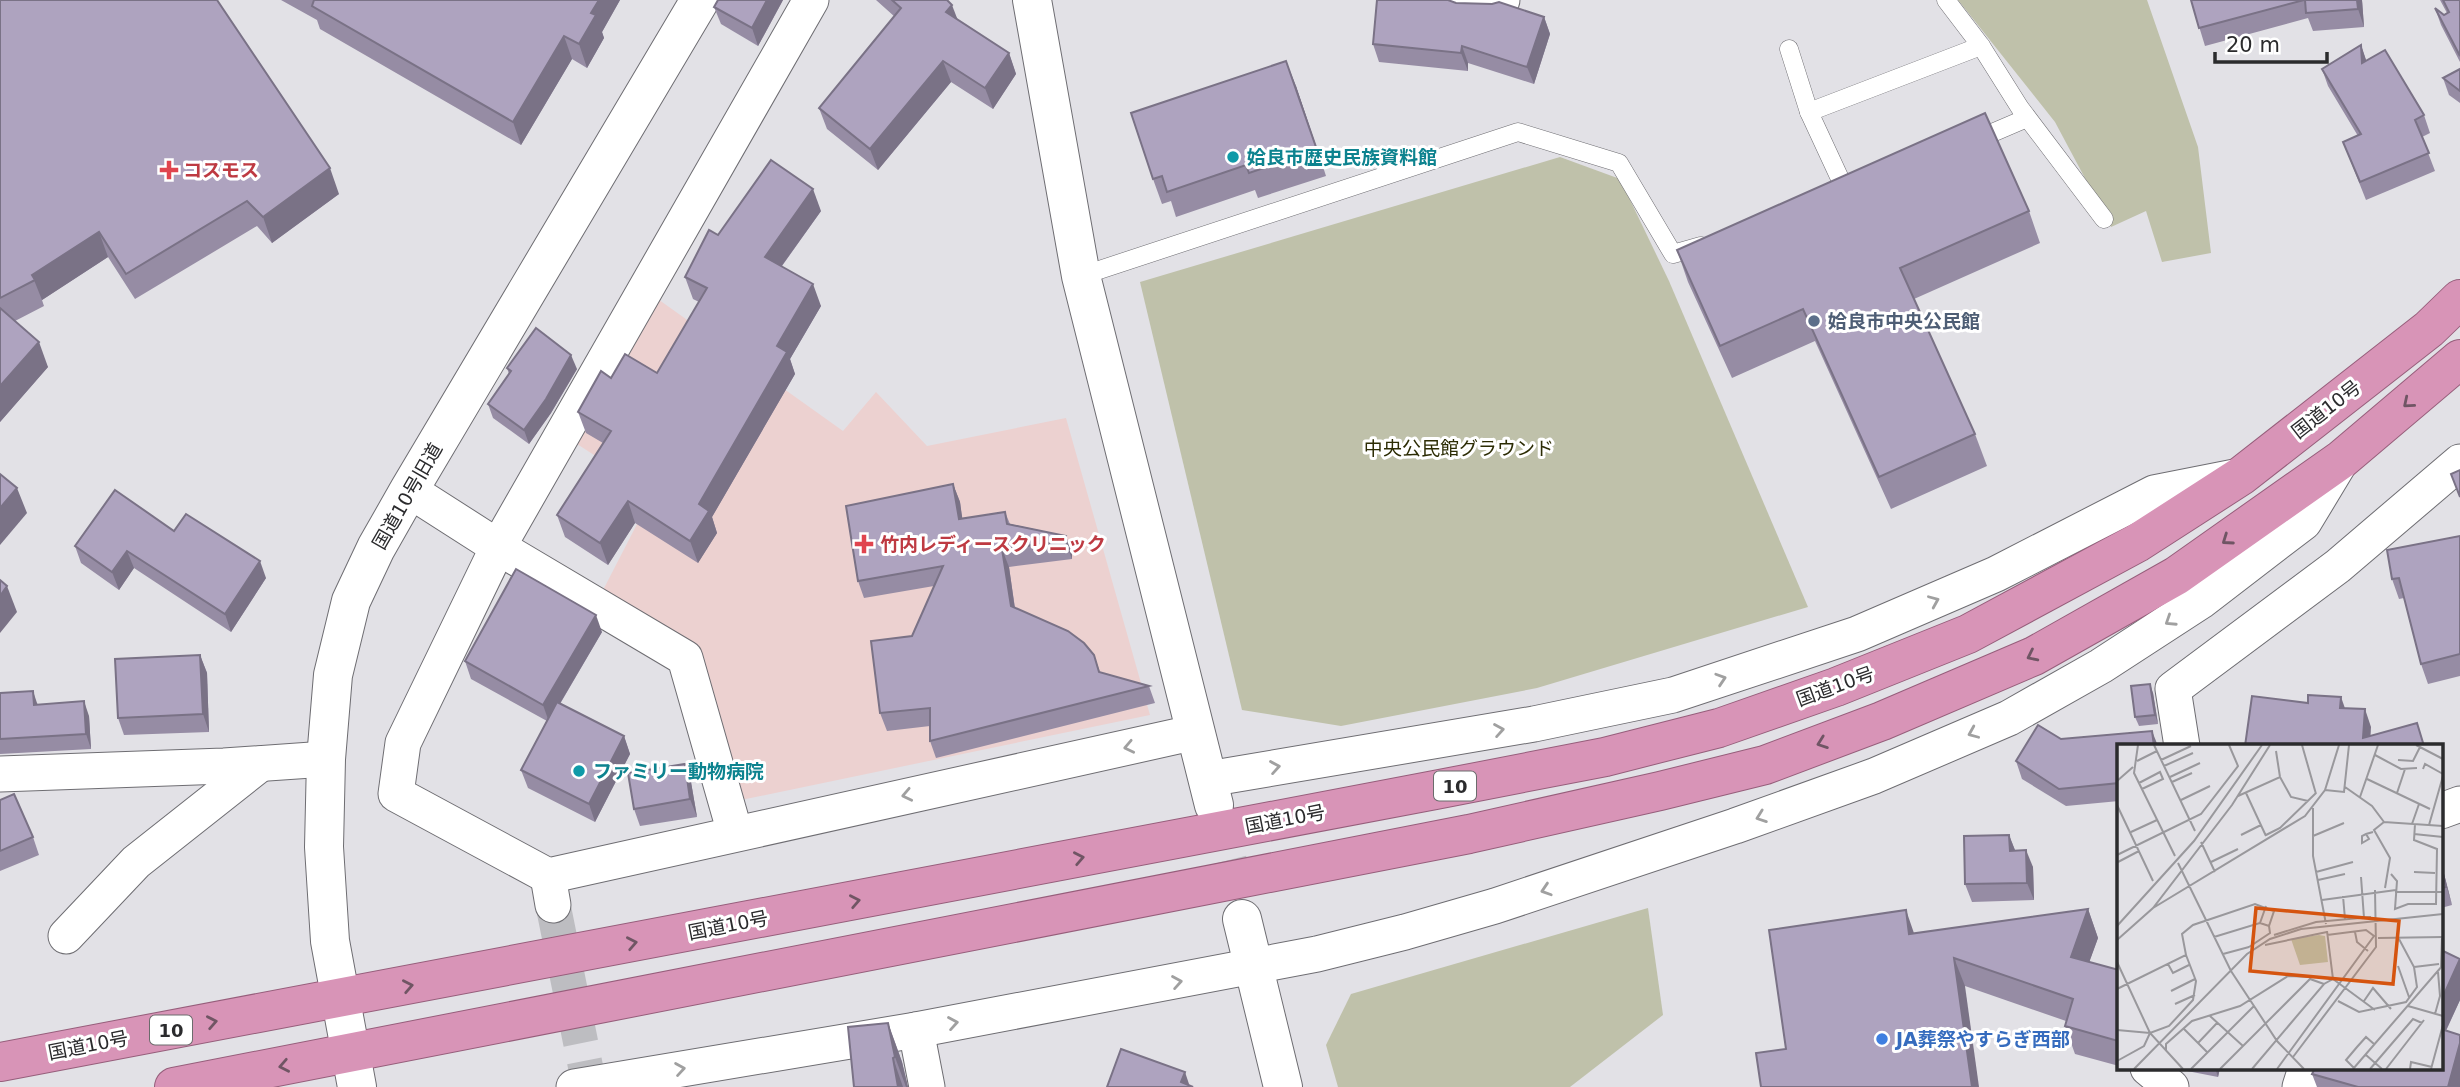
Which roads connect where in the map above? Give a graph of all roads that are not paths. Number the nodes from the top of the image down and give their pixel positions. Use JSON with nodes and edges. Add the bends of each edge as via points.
{"nodes":[{"id":1,"x":700,"y":0,"type":"edge"},
{"id":2,"x":811,"y":0,"type":"edge"},
{"id":3,"x":1032,"y":0,"type":"edge"},
{"id":4,"x":1462,"y":0,"type":"edge"},
{"id":5,"x":1502,"y":0,"type":"edge"},
{"id":6,"x":1946,"y":0,"type":"edge"},
{"id":7,"x":1981,"y":46,"type":"junction"},
{"id":8,"x":1789,"y":49,"type":"dead end"},
{"id":9,"x":1809,"y":113,"type":"junction"},
{"id":10,"x":2027,"y":118,"type":"junction"},
{"id":11,"x":1950,"y":152,"type":"edge"},
{"id":12,"x":1848,"y":196,"type":"edge"},
{"id":13,"x":2104,"y":219,"type":"dead end"},
{"id":14,"x":1712,"y":243,"type":"edge"},
{"id":15,"x":1081,"y":276,"type":"junction"},
{"id":16,"x":2460,"y":299,"type":"edge"},
{"id":17,"x":2460,"y":359,"type":"edge"},
{"id":18,"x":2342,"y":459,"type":"junction"},
{"id":19,"x":2460,"y":462,"type":"edge"},
{"id":20,"x":2241,"y":476,"type":"junction"},
{"id":21,"x":409,"y":490,"type":"junction"},
{"id":22,"x":498,"y":547,"type":"junction"},
{"id":23,"x":1196,"y":732,"type":"junction"},
{"id":24,"x":2182,"y":744,"type":"edge"},
{"id":25,"x":326,"y":759,"type":"junction"},
{"id":26,"x":260,"y":764,"type":"junction"},
{"id":27,"x":0,"y":774,"type":"edge"},
{"id":28,"x":1211,"y":792,"type":"joint"},
{"id":29,"x":2460,"y":804,"type":"edge"},
{"id":30,"x":2442,"y":811,"type":"edge"},
{"id":31,"x":735,"y":833,"type":"junction"},
{"id":32,"x":1242,"y":919,"type":"tunnel mouth"},
{"id":33,"x":66,"y":936,"type":"dead end"},
{"id":34,"x":1254,"y":967,"type":"junction"},
{"id":35,"x":341,"y":999,"type":"junction"},
{"id":36,"x":916,"y":1030,"type":"junction"},
{"id":37,"x":0,"y":1062,"type":"edge"},
{"id":38,"x":354,"y":1070,"type":"edge"},
{"id":39,"x":2150,"y":1070,"type":"edge"},
{"id":40,"x":2305,"y":1070,"type":"edge"},
{"id":41,"x":584,"y":1086,"type":"edge"},
{"id":42,"x":174,"y":1087,"type":"edge"},
{"id":43,"x":927,"y":1087,"type":"edge"},
{"id":44,"x":1283,"y":1087,"type":"edge"},
{"id":45,"x":2171,"y":1087,"type":"edge"},
{"id":46,"x":2300,"y":1087,"type":"edge"}],
"edges":[{"from":1,"to":21,"type":"street","name":"国道10号旧道"},
{"from":2,"to":22,"type":"street"},
{"from":3,"to":15,"type":"street"},
{"from":4,"to":5,"type":"street"},
{"from":6,"to":7,"type":"lane"},
{"from":7,"to":9,"type":"lane"},
{"from":7,"to":10,"type":"lane"},
{"from":8,"to":9,"type":"lane"},
{"from":9,"to":12,"type":"lane"},
{"from":10,"to":11,"type":"lane"},
{"from":10,"to":13,"type":"lane"},
{"from":14,"to":15,"type":"lane","via":[[1673,254],[1619,163],[1518,132]]},
{"from":15,"to":23,"type":"street"},
{"from":16,"to":20,"type":"highway","name":"国道10号","number":"10","via":[[2429,329]]},
{"from":17,"to":18,"type":"highway","one_way":true},
{"from":18,"to":34,"type":"street","one_way":true,"via":[[2304,522],[2294,530],[2201,601],[2009,718],[1874,776],[1496,906]]},
{"from":18,"to":38,"type":"highway","one_way":true,"via":[[2176,576],[2034,656],[1765,765],[1469,834]]},
{"from":19,"to":24,"type":"street","via":[[2338,566],[2173,688]]},
{"from":28,"to":20,"type":"street","one_way":true,"via":[[1673,695],[1857,634],[1996,574],[2154,493]]},
{"from":35,"to":20,"type":"highway","name":"国道10号","number":"10","one_way":true,"via":[[1605,757],[1719,728],[1968,634],[2137,543]]},
{"from":21,"to":22,"type":"street"},
{"from":21,"to":25,"type":"street","name":"国道10号旧道","via":[[352,601],[334,675]]},
{"from":22,"to":31,"type":"street","via":[[685,658]]},
{"from":22,"to":31,"type":"street","via":[[403,743],[397,794],[551,891]]},
{"from":23,"to":28,"type":"street"},
{"from":23,"to":31,"type":"street","one_way":true},
{"from":25,"to":26,"type":"street"},
{"from":25,"to":35,"type":"street","name":"国道10号旧道","via":[[324,847],[329,929]]},
{"from":26,"to":27,"type":"street"},
{"from":26,"to":33,"type":"street","via":[[136,862]]},
{"from":29,"to":30,"type":"street"},
{"from":32,"to":34,"type":"street"},
{"from":36,"to":34,"type":"street","one_way":true},
{"from":34,"to":44,"type":"street"},
{"from":37,"to":35,"type":"highway","name":"国道10号","number":"10","one_way":true},
{"from":35,"to":38,"type":"street","name":"国道10号旧道"},
{"from":41,"to":36,"type":"street","one_way":true},
{"from":36,"to":43,"type":"street"},
{"from":38,"to":42,"type":"highway","one_way":true},
{"from":39,"to":45,"type":"street"},
{"from":40,"to":46,"type":"street"}]}
